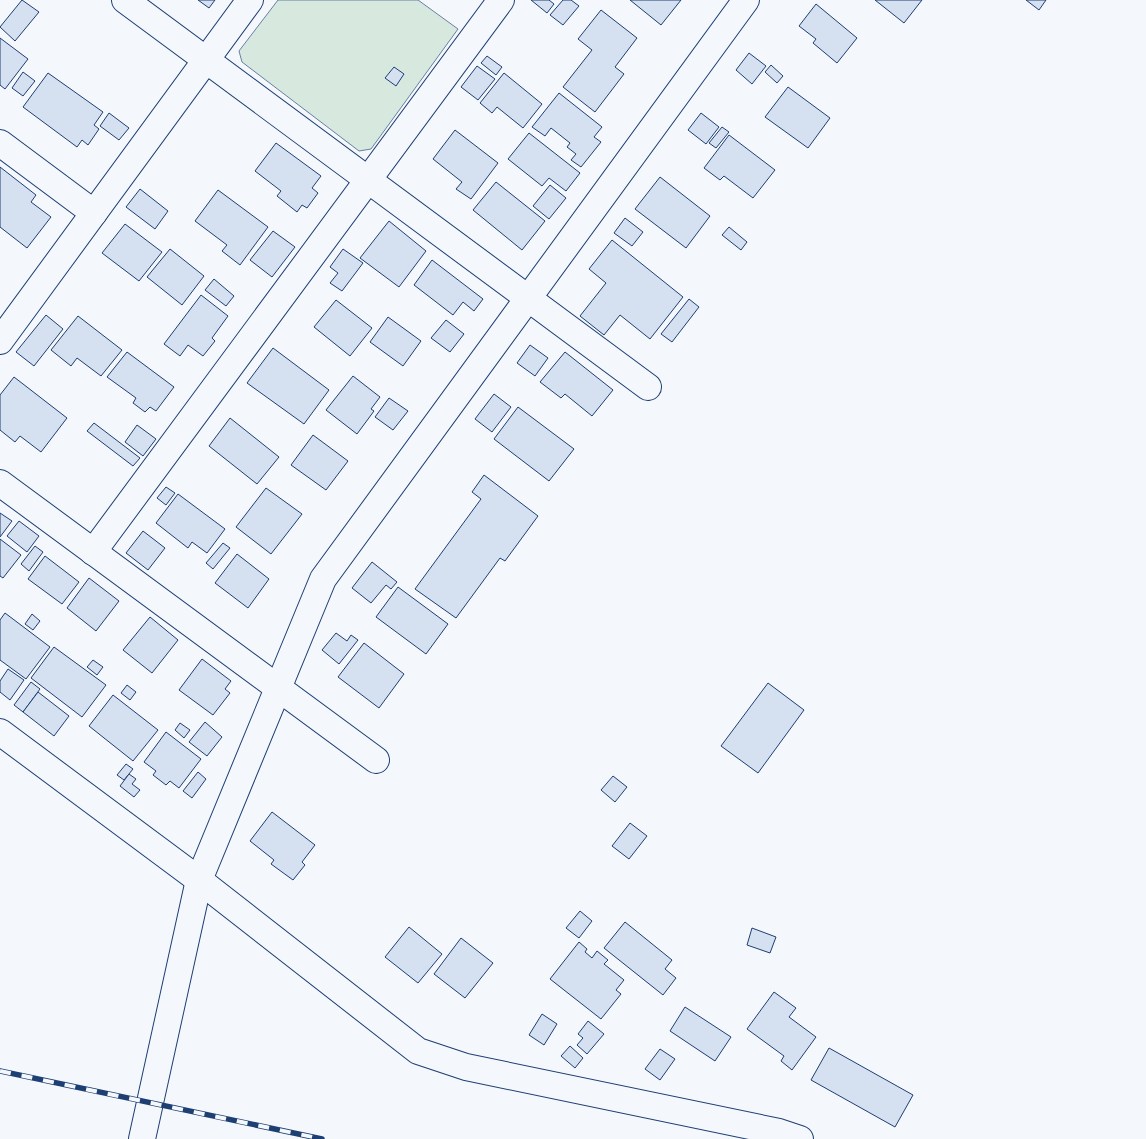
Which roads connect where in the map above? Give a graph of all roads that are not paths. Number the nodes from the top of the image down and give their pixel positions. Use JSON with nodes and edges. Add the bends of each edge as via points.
{"nodes":[{"id":1,"x":125,"y":0,"type":"edge"},
{"id":2,"x":250,"y":0,"type":"edge"},
{"id":3,"x":501,"y":0,"type":"edge"},
{"id":4,"x":746,"y":0,"type":"edge"},
{"id":5,"x":207,"y":61,"type":"junction"},
{"id":6,"x":0,"y":143,"type":"edge"},
{"id":7,"x":368,"y":179,"type":"junction"},
{"id":8,"x":94,"y":213,"type":"junction"},
{"id":9,"x":528,"y":296,"type":"junction"},
{"id":10,"x":0,"y":341,"type":"edge"},
{"id":11,"x":648,"y":387,"type":"dead end"},
{"id":12,"x":0,"y":483,"type":"edge"},
{"id":13,"x":93,"y":552,"type":"junction"},
{"id":14,"x":278,"y":688,"type":"junction"},
{"id":15,"x":0,"y":732,"type":"edge"},
{"id":16,"x":376,"y":760,"type":"dead end"},
{"id":17,"x":199,"y":880,"type":"junction"},
{"id":18,"x":142,"y":1139,"type":"edge"},
{"id":19,"x":800,"y":1139,"type":"edge"}],
"edges":[{"from":1,"to":5,"type":"street"},
{"from":2,"to":5,"type":"street"},
{"from":3,"to":7,"type":"street"},
{"from":4,"to":9,"type":"street"},
{"from":5,"to":7,"type":"street"},
{"from":5,"to":8,"type":"street"},
{"from":6,"to":8,"type":"street"},
{"from":7,"to":9,"type":"street"},
{"from":7,"to":13,"type":"street"},
{"from":8,"to":10,"type":"street"},
{"from":9,"to":11,"type":"street"},
{"from":9,"to":14,"type":"street","via":[[323,579]]},
{"from":12,"to":13,"type":"street"},
{"from":13,"to":14,"type":"street"},
{"from":14,"to":16,"type":"street"},
{"from":14,"to":17,"type":"street"},
{"from":15,"to":17,"type":"street"},
{"from":17,"to":18,"type":"street"},
{"from":17,"to":19,"type":"street","via":[[418,1051],[466,1067]]}]}
